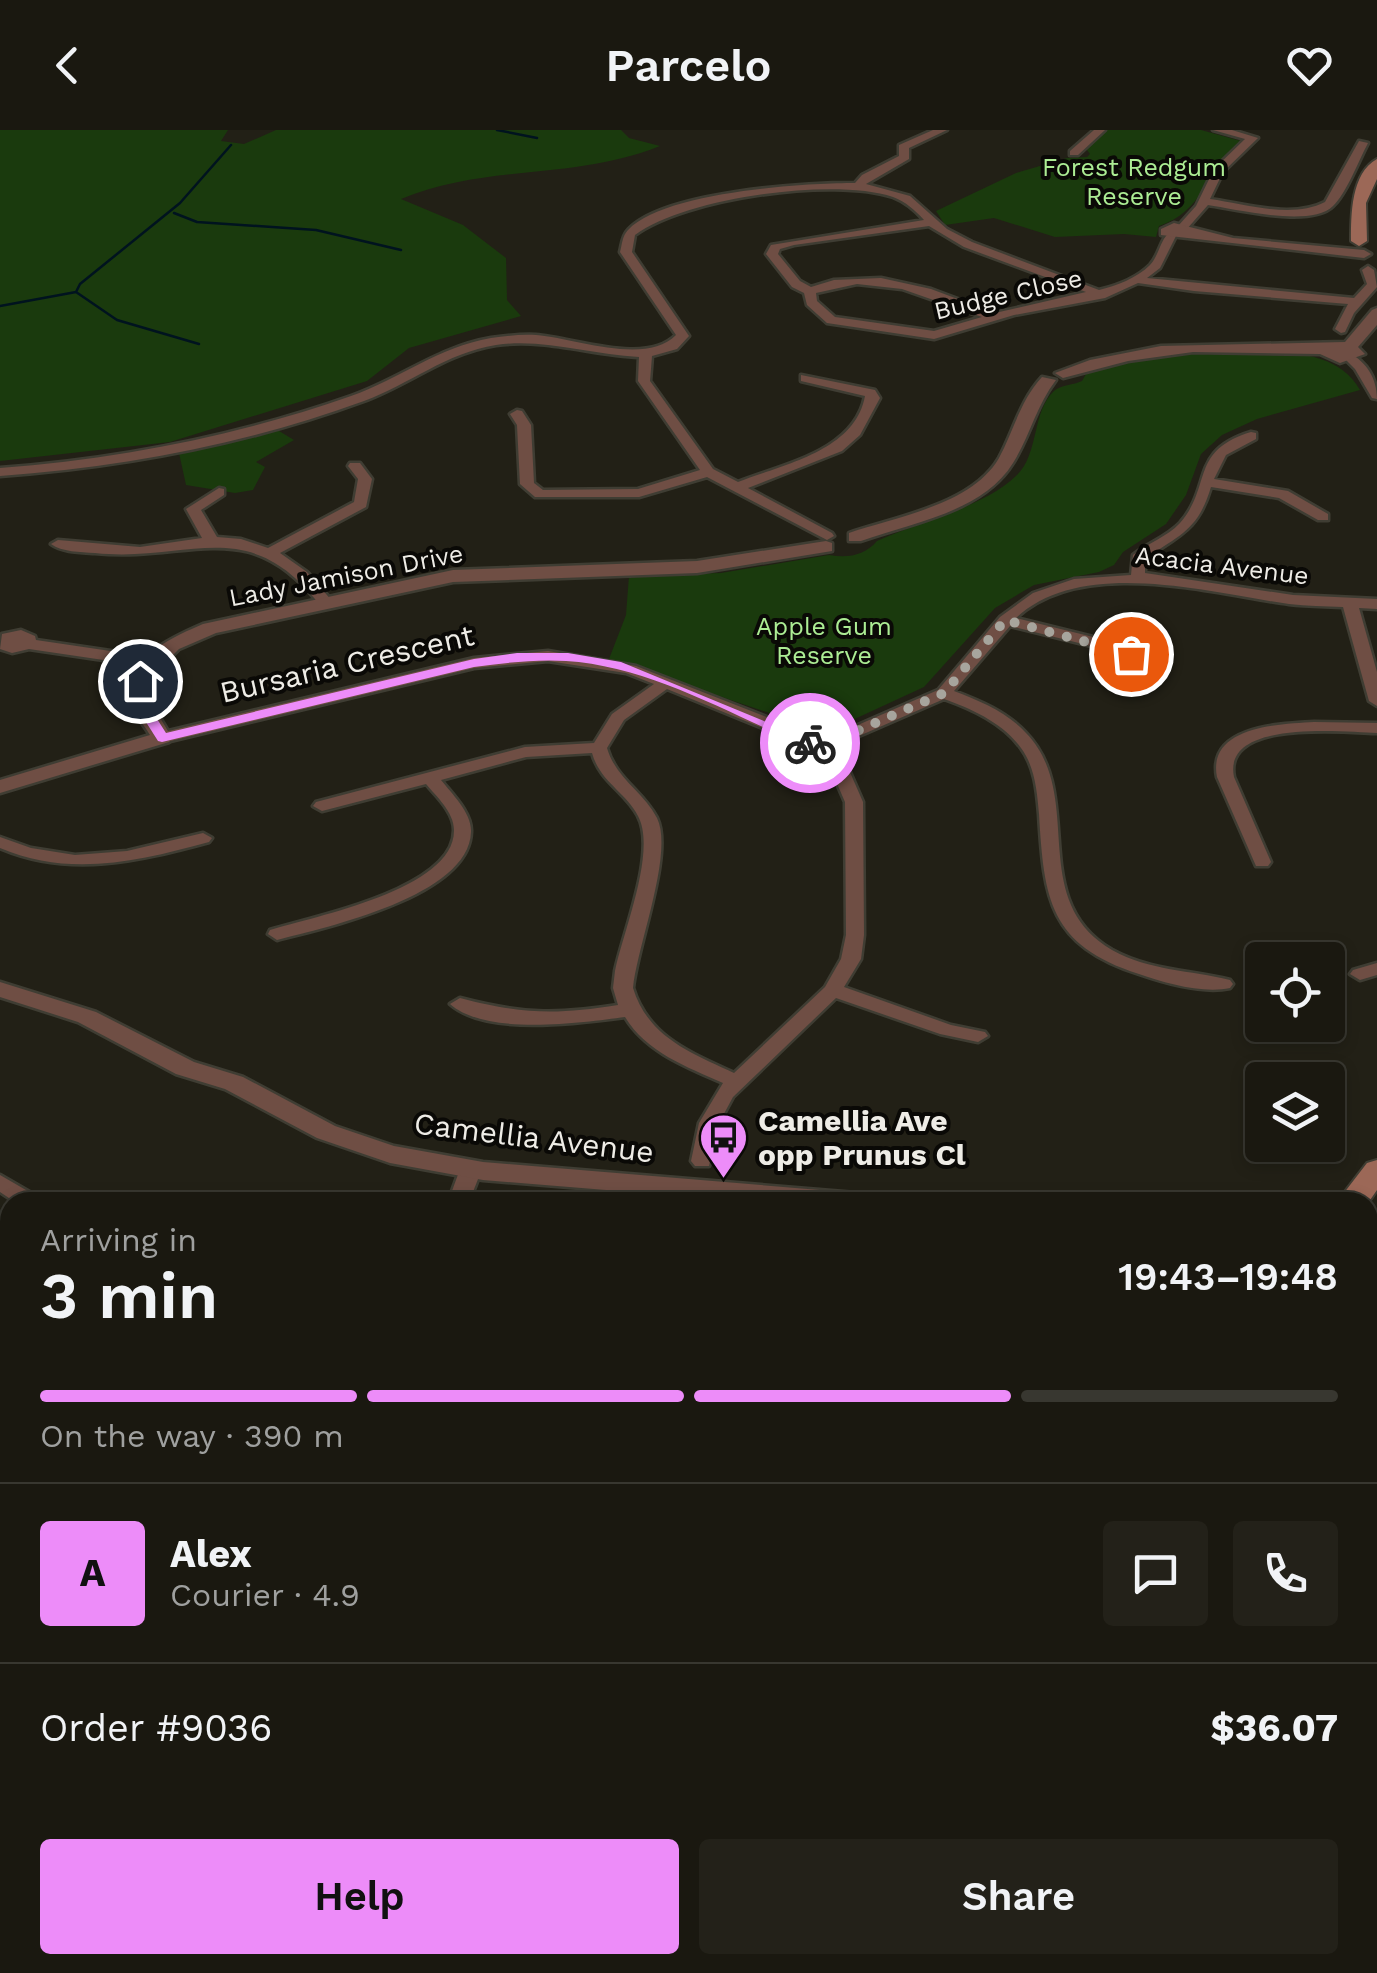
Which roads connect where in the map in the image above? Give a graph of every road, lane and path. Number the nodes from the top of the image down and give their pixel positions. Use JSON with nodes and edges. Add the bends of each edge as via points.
{"nodes":[{"id":1,"x":942,"y":130,"type":"edge"},
{"id":2,"x":1100,"y":130,"type":"edge"},
{"id":3,"x":1218,"y":130,"type":"edge"},
{"id":4,"x":1264,"y":130,"type":"edge"},
{"id":5,"x":1252,"y":138,"type":"junction"},
{"id":6,"x":1363,"y":144,"type":"dead end"},
{"id":7,"x":1074,"y":153,"type":"dead end"},
{"id":8,"x":1377,"y":164,"type":"edge"},
{"id":9,"x":858,"y":186,"type":"junction"},
{"id":10,"x":1377,"y":198,"type":"edge"},
{"id":11,"x":1203,"y":201,"type":"junction"},
{"id":12,"x":932,"y":222,"type":"junction"},
{"id":13,"x":1377,"y":224,"type":"edge"},
{"id":14,"x":1180,"y":232,"type":"junction"},
{"id":15,"x":1368,"y":252,"type":"edge"},
{"id":16,"x":1140,"y":280,"type":"junction"},
{"id":17,"x":810,"y":291,"type":"junction"},
{"id":18,"x":1101,"y":295,"type":"junction"},
{"id":19,"x":1356,"y":302,"type":"junction"},
{"id":20,"x":1377,"y":313,"type":"edge"},
{"id":21,"x":994,"y":317,"type":"junction"},
{"id":22,"x":1341,"y":329,"type":"dead end"},
{"id":23,"x":1349,"y":352,"type":"junction"},
{"id":24,"x":646,"y":354,"type":"junction"},
{"id":25,"x":806,"y":378,"type":"dead end"},
{"id":26,"x":1377,"y":396,"type":"edge"},
{"id":27,"x":516,"y":414,"type":"dead end"},
{"id":28,"x":1251,"y":436,"type":"dead end"},
{"id":29,"x":355,"y":466,"type":"dead end"},
{"id":30,"x":0,"y":472,"type":"edge"},
{"id":31,"x":708,"y":472,"type":"junction"},
{"id":32,"x":1205,"y":482,"type":"junction"},
{"id":33,"x":736,"y":488,"type":"junction"},
{"id":34,"x":220,"y":492,"type":"dead end"},
{"id":35,"x":1323,"y":517,"type":"dead end"},
{"id":36,"x":827,"y":541,"type":"junction"},
{"id":37,"x":212,"y":542,"type":"junction"},
{"id":38,"x":58,"y":544,"type":"dead end"},
{"id":39,"x":268,"y":552,"type":"junction"},
{"id":40,"x":1138,"y":577,"type":"junction"},
{"id":41,"x":325,"y":602,"type":"junction"},
{"id":42,"x":1350,"y":604,"type":"junction"},
{"id":43,"x":1377,"y":604,"type":"edge"},
{"id":44,"x":1005,"y":620,"type":"junction"},
{"id":45,"x":9,"y":646,"type":"edge"},
{"id":46,"x":1156,"y":657,"type":"dead end"},
{"id":47,"x":151,"y":662,"type":"junction"},
{"id":48,"x":667,"y":682,"type":"junction"},
{"id":49,"x":944,"y":693,"type":"junction"},
{"id":50,"x":1377,"y":700,"type":"edge"},
{"id":51,"x":1377,"y":728,"type":"edge"},
{"id":52,"x":162,"y":738,"type":"junction"},
{"id":53,"x":599,"y":748,"type":"junction"},
{"id":54,"x":818,"y":748,"type":"junction"},
{"id":55,"x":430,"y":778,"type":"junction"},
{"id":56,"x":0,"y":788,"type":"edge"},
{"id":57,"x":322,"y":806,"type":"dead end"},
{"id":58,"x":203,"y":838,"type":"dead end"},
{"id":59,"x":0,"y":842,"type":"edge"},
{"id":60,"x":1262,"y":862,"type":"dead end"},
{"id":61,"x":277,"y":934,"type":"dead end"},
{"id":62,"x":1223,"y":984,"type":"dead end"},
{"id":63,"x":0,"y":990,"type":"edge"},
{"id":64,"x":833,"y":990,"type":"junction"},
{"id":65,"x":460,"y":1004,"type":"dead end"},
{"id":66,"x":628,"y":1010,"type":"junction"},
{"id":67,"x":978,"y":1036,"type":"dead end"},
{"id":68,"x":735,"y":1080,"type":"junction"},
{"id":69,"x":702,"y":1160,"type":"dead end"},
{"id":70,"x":471,"y":1169,"type":"junction"},
{"id":71,"x":1377,"y":1170,"type":"edge"},
{"id":72,"x":462,"y":1192,"type":"edge"},
{"id":73,"x":739,"y":1192,"type":"edge"},
{"id":74,"x":1360,"y":1192,"type":"edge"}],
"edges":[{"from":1,"to":9,"type":"street","via":[[903,147],[905,157]]},
{"from":2,"to":7,"type":"street"},
{"from":3,"to":5,"type":"street"},
{"from":4,"to":5,"type":"street"},
{"from":5,"to":11,"type":"street","via":[[1218,171]]},
{"from":6,"to":11,"type":"street","via":[[1321,210]]},
{"from":8,"to":15,"type":"main road","via":[[1358,203]]},
{"from":9,"to":12,"type":"street","via":[[913,202]]},
{"from":9,"to":24,"type":"street","via":[[692,205],[637,223],[624,249],[683,338]]},
{"from":10,"to":13,"type":"main road"},
{"from":11,"to":14,"type":"street"},
{"from":12,"to":17,"type":"street","name":"Budge Close","via":[[775,246],[776,261]]},
{"from":12,"to":18,"type":"street","via":[[954,238]]},
{"from":14,"to":15,"type":"street"},
{"from":14,"to":16,"type":"street"},
{"from":15,"to":19,"type":"street","via":[[1373,284]]},
{"from":16,"to":18,"type":"street","name":"Budge Close"},
{"from":16,"to":19,"type":"street"},
{"from":17,"to":21,"type":"street","via":[[884,280]]},
{"from":17,"to":21,"type":"street","name":"Budge Close","via":[[811,302],[831,320],[913,335]]},
{"from":18,"to":21,"type":"street","name":"Budge Close"},
{"from":19,"to":22,"type":"street"},
{"from":20,"to":23,"type":"street"},
{"from":23,"to":26,"type":"street"},
{"from":23,"to":36,"type":"street","name":"Lady Jamison Drive","via":[[1336,357],[1326,350],[1202,345],[1056,376],[1031,399],[1004,464],[985,484],[855,537],[859,544],[853,549]]},
{"from":24,"to":30,"type":"street","via":[[504,340],[457,350],[340,404],[182,448]]},
{"from":24,"to":31,"type":"street","via":[[644,381]]},
{"from":25,"to":33,"type":"street","via":[[873,392],[860,425],[816,459]]},
{"from":27,"to":31,"type":"street","via":[[524,425],[532,494],[639,493]]},
{"from":28,"to":32,"type":"street","via":[[1221,449]]},
{"from":29,"to":39,"type":"street","via":[[365,479],[361,504]]},
{"from":31,"to":33,"type":"street"},
{"from":32,"to":35,"type":"street","via":[[1283,494]]},
{"from":32,"to":40,"type":"street","via":[[1184,527],[1138,558]]},
{"from":33,"to":36,"type":"street"},
{"from":34,"to":37,"type":"street","via":[[193,509]]},
{"from":36,"to":41,"type":"street","name":"Lady Jamison Drive","via":[[697,567],[453,576]]},
{"from":37,"to":38,"type":"street","via":[[146,551]]},
{"from":37,"to":39,"type":"street"},
{"from":39,"to":41,"type":"street","via":[[309,580]]},
{"from":40,"to":42,"type":"street","name":"Acacia Avenue"},
{"from":40,"to":44,"type":"street","name":"Acacia Avenue","via":[[1060,588]]},
{"from":41,"to":47,"type":"street","name":"Lady Jamison Drive","via":[[202,631]]},
{"from":42,"to":43,"type":"street","name":"Acacia Avenue"},
{"from":42,"to":50,"type":"street"},
{"from":44,"to":46,"type":"street"},
{"from":44,"to":49,"type":"street","name":"Acacia Avenue"},
{"from":45,"to":47,"type":"street"},
{"from":47,"to":52,"type":"street","via":[[138,700]]},
{"from":48,"to":52,"type":"street","name":"Bursaria Crescent","via":[[584,659],[500,659]]},
{"from":48,"to":53,"type":"street","via":[[618,717]]},
{"from":48,"to":54,"type":"street","name":"Bursaria Crescent"},
{"from":49,"to":54,"type":"street","name":"Acacia Avenue"},
{"from":49,"to":62,"type":"street","via":[[1002,720],[1036,756],[1056,895],[1078,932],[1150,972]]},
{"from":51,"to":60,"type":"street","via":[[1285,728],[1234,747],[1224,771]]},
{"from":52,"to":56,"type":"street","name":"Bursaria Crescent"},
{"from":53,"to":55,"type":"street","via":[[534,750]]},
{"from":53,"to":66,"type":"street","via":[[606,774],[642,808],[654,836],[623,974]]},
{"from":54,"to":64,"type":"street","name":"Bursaria Crescent","via":[[845,778],[854,802],[854,944],[849,967]]},
{"from":55,"to":57,"type":"street"},
{"from":55,"to":61,"type":"street","via":[[462,826],[461,846],[450,864],[407,892]]},
{"from":58,"to":59,"type":"street","via":[[105,860],[49,858]]},
{"from":63,"to":70,"type":"street","name":"Camellia Avenue","via":[[104,1024],[349,1141]]},
{"from":64,"to":67,"type":"street"},
{"from":64,"to":68,"type":"street","name":"Bursaria Crescent"},
{"from":65,"to":66,"type":"street","via":[[498,1018],[538,1022]]},
{"from":66,"to":68,"type":"street","via":[[662,1044]]},
{"from":68,"to":69,"type":"street","name":"Bursaria Crescent","via":[[715,1109]]},
{"from":70,"to":72,"type":"street"},
{"from":70,"to":73,"type":"street","name":"Camellia Avenue"},
{"from":71,"to":74,"type":"main road"}]}
